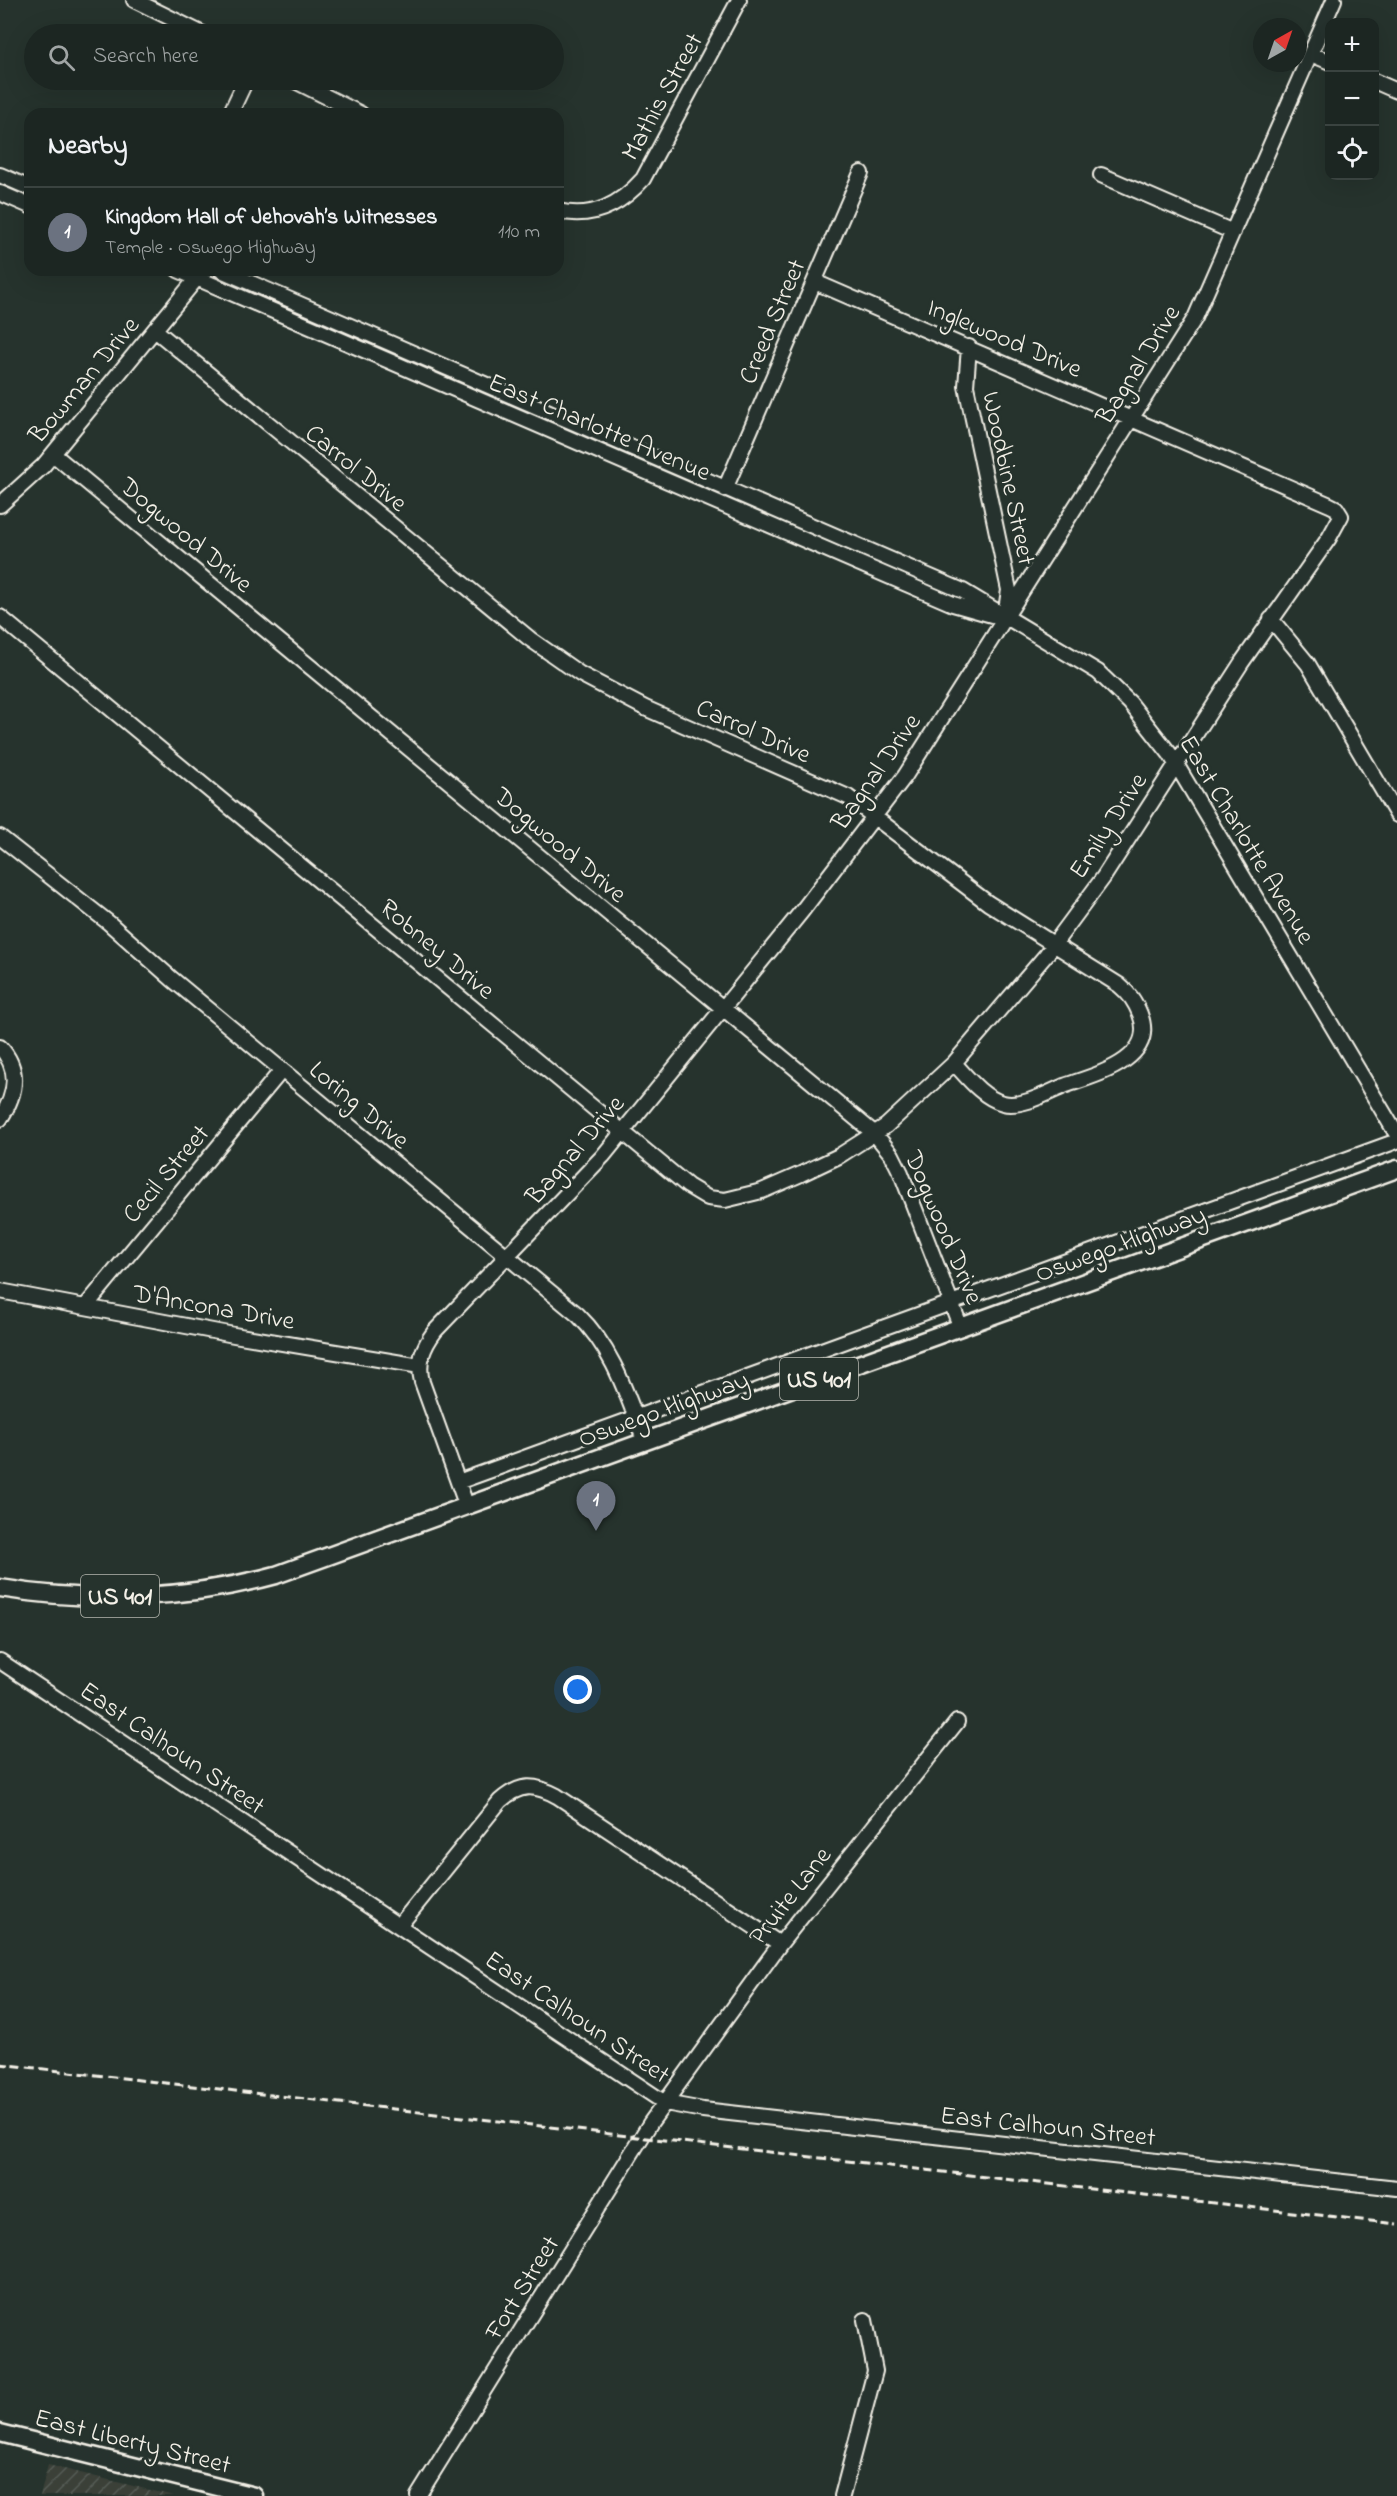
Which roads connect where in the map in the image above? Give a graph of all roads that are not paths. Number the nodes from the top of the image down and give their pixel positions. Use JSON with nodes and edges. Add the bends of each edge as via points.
{"nodes":[{"id":1,"x":134,"y":0,"type":"edge"},
{"id":2,"x":739,"y":0,"type":"edge"},
{"id":3,"x":1334,"y":0,"type":"edge"},
{"id":4,"x":183,"y":24,"type":"edge"},
{"id":5,"x":1311,"y":54,"type":"junction"},
{"id":6,"x":1325,"y":60,"type":"edge"},
{"id":7,"x":1379,"y":83,"type":"edge"},
{"id":8,"x":241,"y":90,"type":"edge"},
{"id":9,"x":313,"y":90,"type":"edge"},
{"id":10,"x":1397,"y":91,"type":"edge"},
{"id":11,"x":233,"y":108,"type":"edge"},
{"id":12,"x":349,"y":108,"type":"edge"},
{"id":13,"x":861,"y":173,"type":"dead end"},
{"id":14,"x":0,"y":175,"type":"edge"},
{"id":15,"x":1101,"y":175,"type":"dead end"},
{"id":16,"x":24,"y":185,"type":"edge"},
{"id":17,"x":0,"y":193,"type":"edge"},
{"id":18,"x":24,"y":203,"type":"edge"},
{"id":19,"x":564,"y":212,"type":"edge"},
{"id":20,"x":1233,"y":232,"type":"junction"},
{"id":21,"x":192,"y":276,"type":"edge"},
{"id":22,"x":235,"y":276,"type":"edge"},
{"id":23,"x":197,"y":278,"type":"junction"},
{"id":24,"x":814,"y":282,"type":"junction"},
{"id":25,"x":155,"y":330,"type":"junction"},
{"id":26,"x":969,"y":347,"type":"junction"},
{"id":27,"x":1132,"y":418,"type":"junction"},
{"id":28,"x":53,"y":454,"type":"junction"},
{"id":29,"x":725,"y":489,"type":"junction"},
{"id":30,"x":0,"y":505,"type":"edge"},
{"id":31,"x":1340,"y":512,"type":"joint"},
{"id":32,"x":0,"y":617,"type":"edge"},
{"id":33,"x":1004,"y":618,"type":"junction"},
{"id":34,"x":1271,"y":619,"type":"junction"},
{"id":35,"x":1176,"y":764,"type":"junction"},
{"id":36,"x":1397,"y":815,"type":"edge"},
{"id":37,"x":876,"y":816,"type":"junction"},
{"id":38,"x":0,"y":837,"type":"edge"},
{"id":39,"x":1053,"y":945,"type":"junction"},
{"id":40,"x":723,"y":1009,"type":"junction"},
{"id":41,"x":0,"y":1047,"type":"edge"},
{"id":42,"x":954,"y":1063,"type":"junction"},
{"id":43,"x":282,"y":1070,"type":"junction"},
{"id":44,"x":0,"y":1119,"type":"edge"},
{"id":45,"x":623,"y":1132,"type":"junction"},
{"id":46,"x":875,"y":1134,"type":"junction"},
{"id":47,"x":1397,"y":1135,"type":"edge"},
{"id":48,"x":1397,"y":1141,"type":"edge"},
{"id":49,"x":1397,"y":1169,"type":"edge"},
{"id":50,"x":508,"y":1257,"type":"junction"},
{"id":51,"x":0,"y":1291,"type":"edge"},
{"id":52,"x":952,"y":1304,"type":"junction"},
{"id":53,"x":85,"y":1307,"type":"junction"},
{"id":54,"x":961,"y":1328,"type":"junction"},
{"id":55,"x":420,"y":1366,"type":"junction"},
{"id":56,"x":635,"y":1417,"type":"junction"},
{"id":57,"x":645,"y":1442,"type":"junction"},
{"id":58,"x":458,"y":1482,"type":"junction"},
{"id":59,"x":467,"y":1507,"type":"junction"},
{"id":60,"x":2,"y":1590,"type":"edge"},
{"id":61,"x":0,"y":1660,"type":"edge"},
{"id":62,"x":957,"y":1722,"type":"dead end"},
{"id":63,"x":399,"y":1926,"type":"junction"},
{"id":64,"x":780,"y":1944,"type":"junction"},
{"id":65,"x":665,"y":2103,"type":"junction"},
{"id":66,"x":1397,"y":2188,"type":"edge"},
{"id":67,"x":864,"y":2320,"type":"dead end"},
{"id":68,"x":0,"y":2433,"type":"edge"},
{"id":69,"x":254,"y":2496,"type":"edge"},
{"id":70,"x":418,"y":2496,"type":"edge"},
{"id":71,"x":842,"y":2496,"type":"edge"}],
"edges":[{"from":1,"to":4,"type":"street"},
{"from":2,"to":19,"type":"street","name":"Mathis Street","via":[[653,163],[634,188],[611,206],[579,214]]},
{"from":3,"to":5,"type":"street","name":"Bagnal Drive"},
{"from":5,"to":6,"type":"street"},
{"from":5,"to":20,"type":"street","name":"Bagnal Drive"},
{"from":7,"to":10,"type":"street"},
{"from":8,"to":11,"type":"street"},
{"from":9,"to":12,"type":"street"},
{"from":13,"to":24,"type":"street","name":"Creed Street"},
{"from":14,"to":16,"type":"street"},
{"from":15,"to":20,"type":"street"},
{"from":17,"to":18,"type":"street"},
{"from":20,"to":27,"type":"street","name":"Bagnal Drive","via":[[1195,318]]},
{"from":21,"to":23,"type":"street","name":"East Charlotte Avenue"},
{"from":22,"to":29,"type":"street","name":"East Charlotte Avenue"},
{"from":23,"to":25,"type":"street","name":"Bowman Drive"},
{"from":23,"to":33,"type":"street","name":"East Charlotte Avenue","via":[[954,604]]},
{"from":24,"to":26,"type":"street","name":"Inglewood Drive"},
{"from":24,"to":29,"type":"street","name":"Creed Street"},
{"from":25,"to":28,"type":"street","name":"Bowman Drive"},
{"from":25,"to":37,"type":"street","name":"Carrol Drive","via":[[486,605],[556,658],[645,708],[848,797]]},
{"from":26,"to":27,"type":"street","name":"Inglewood Drive"},
{"from":26,"to":33,"type":"street","name":"Woodbine Street","via":[[966,386],[1009,590]]},
{"from":27,"to":31,"type":"street","name":"Inglewood Drive"},
{"from":27,"to":33,"type":"street","name":"Bagnal Drive"},
{"from":28,"to":30,"type":"street","name":"Bowman Drive"},
{"from":28,"to":40,"type":"street","name":"Dogwood Drive"},
{"from":29,"to":33,"type":"street","name":"East Charlotte Avenue","via":[[963,591]]},
{"from":31,"to":34,"type":"street","name":"Emily Drive","via":[[1340,521]]},
{"from":32,"to":45,"type":"street","name":"Robney Drive"},
{"from":33,"to":35,"type":"street","name":"East Charlotte Avenue","via":[[1107,679],[1143,718]]},
{"from":33,"to":37,"type":"street","name":"Bagnal Drive"},
{"from":34,"to":35,"type":"street","name":"Emily Drive"},
{"from":34,"to":36,"type":"street","via":[[1303,657]]},
{"from":35,"to":39,"type":"street","name":"Emily Drive","via":[[1103,878]]},
{"from":35,"to":47,"type":"street","name":"East Charlotte Avenue"},
{"from":37,"to":39,"type":"street","name":"Carrol Drive","via":[[988,903]]},
{"from":37,"to":40,"type":"street","name":"Bagnal Drive"},
{"from":38,"to":43,"type":"street","name":"Loring Drive","via":[[109,923]]},
{"from":39,"to":42,"type":"street","name":"Emily Drive"},
{"from":39,"to":42,"type":"street","name":"Carrol Drive","via":[[1132,997],[1144,1028],[1134,1053],[1098,1074],[1009,1104],[990,1097]]},
{"from":40,"to":45,"type":"street","name":"Bagnal Drive"},
{"from":40,"to":46,"type":"street","name":"Dogwood Drive"},
{"from":41,"to":44,"type":"street","via":[[11,1062],[15,1085],[11,1102]]},
{"from":42,"to":46,"type":"street","name":"Emily Drive"},
{"from":43,"to":50,"type":"street","name":"Loring Drive"},
{"from":43,"to":53,"type":"street","name":"Cecil Street"},
{"from":45,"to":46,"type":"street","name":"Robney Drive","via":[[698,1193],[725,1200],[762,1191],[801,1174]]},
{"from":45,"to":50,"type":"street","name":"Bagnal Drive"},
{"from":46,"to":52,"type":"street","name":"Dogwood Drive","via":[[902,1173]]},
{"from":48,"to":52,"type":"street","name":"Oswego Highway"},
{"from":49,"to":54,"type":"main road","name":"Oswego Highway","number":"US 401"},
{"from":50,"to":55,"type":"street","name":"Bagnal Drive","via":[[435,1331],[424,1348]]},
{"from":50,"to":56,"type":"street","name":"Loring Drive","via":[[595,1331],[617,1370]]},
{"from":51,"to":53,"type":"street","name":"D'Ancona Drive"},
{"from":52,"to":54,"type":"street","name":"Dogwood Drive"},
{"from":52,"to":56,"type":"street","name":"Oswego Highway"},
{"from":53,"to":55,"type":"street","name":"D'Ancona Drive"},
{"from":54,"to":57,"type":"main road","name":"Oswego Highway","number":"US 401"},
{"from":55,"to":58,"type":"street","via":[[422,1382]]},
{"from":56,"to":57,"type":"street","name":"Loring Drive"},
{"from":56,"to":58,"type":"street","name":"Oswego Highway"},
{"from":57,"to":59,"type":"main road","name":"Oswego Highway","number":"US 401"},
{"from":58,"to":59,"type":"street"},
{"from":59,"to":60,"type":"main road","name":"Oswego Highway","number":"US 401","via":[[239,1585],[127,1596]]},
{"from":61,"to":63,"type":"street","name":"East Calhoun Street"},
{"from":62,"to":64,"type":"street","name":"Pruite Lane"},
{"from":63,"to":64,"type":"street","via":[[500,1801],[527,1786],[544,1789],[557,1797]]},
{"from":63,"to":65,"type":"street","name":"East Calhoun Street"},
{"from":64,"to":65,"type":"street","name":"Pruite Lane"},
{"from":65,"to":66,"type":"street","name":"East Calhoun Street"},
{"from":65,"to":70,"type":"street","name":"Fort Street"},
{"from":67,"to":71,"type":"street","via":[[875,2371]]},
{"from":68,"to":69,"type":"main road","name":"East Liberty Street"}]}
